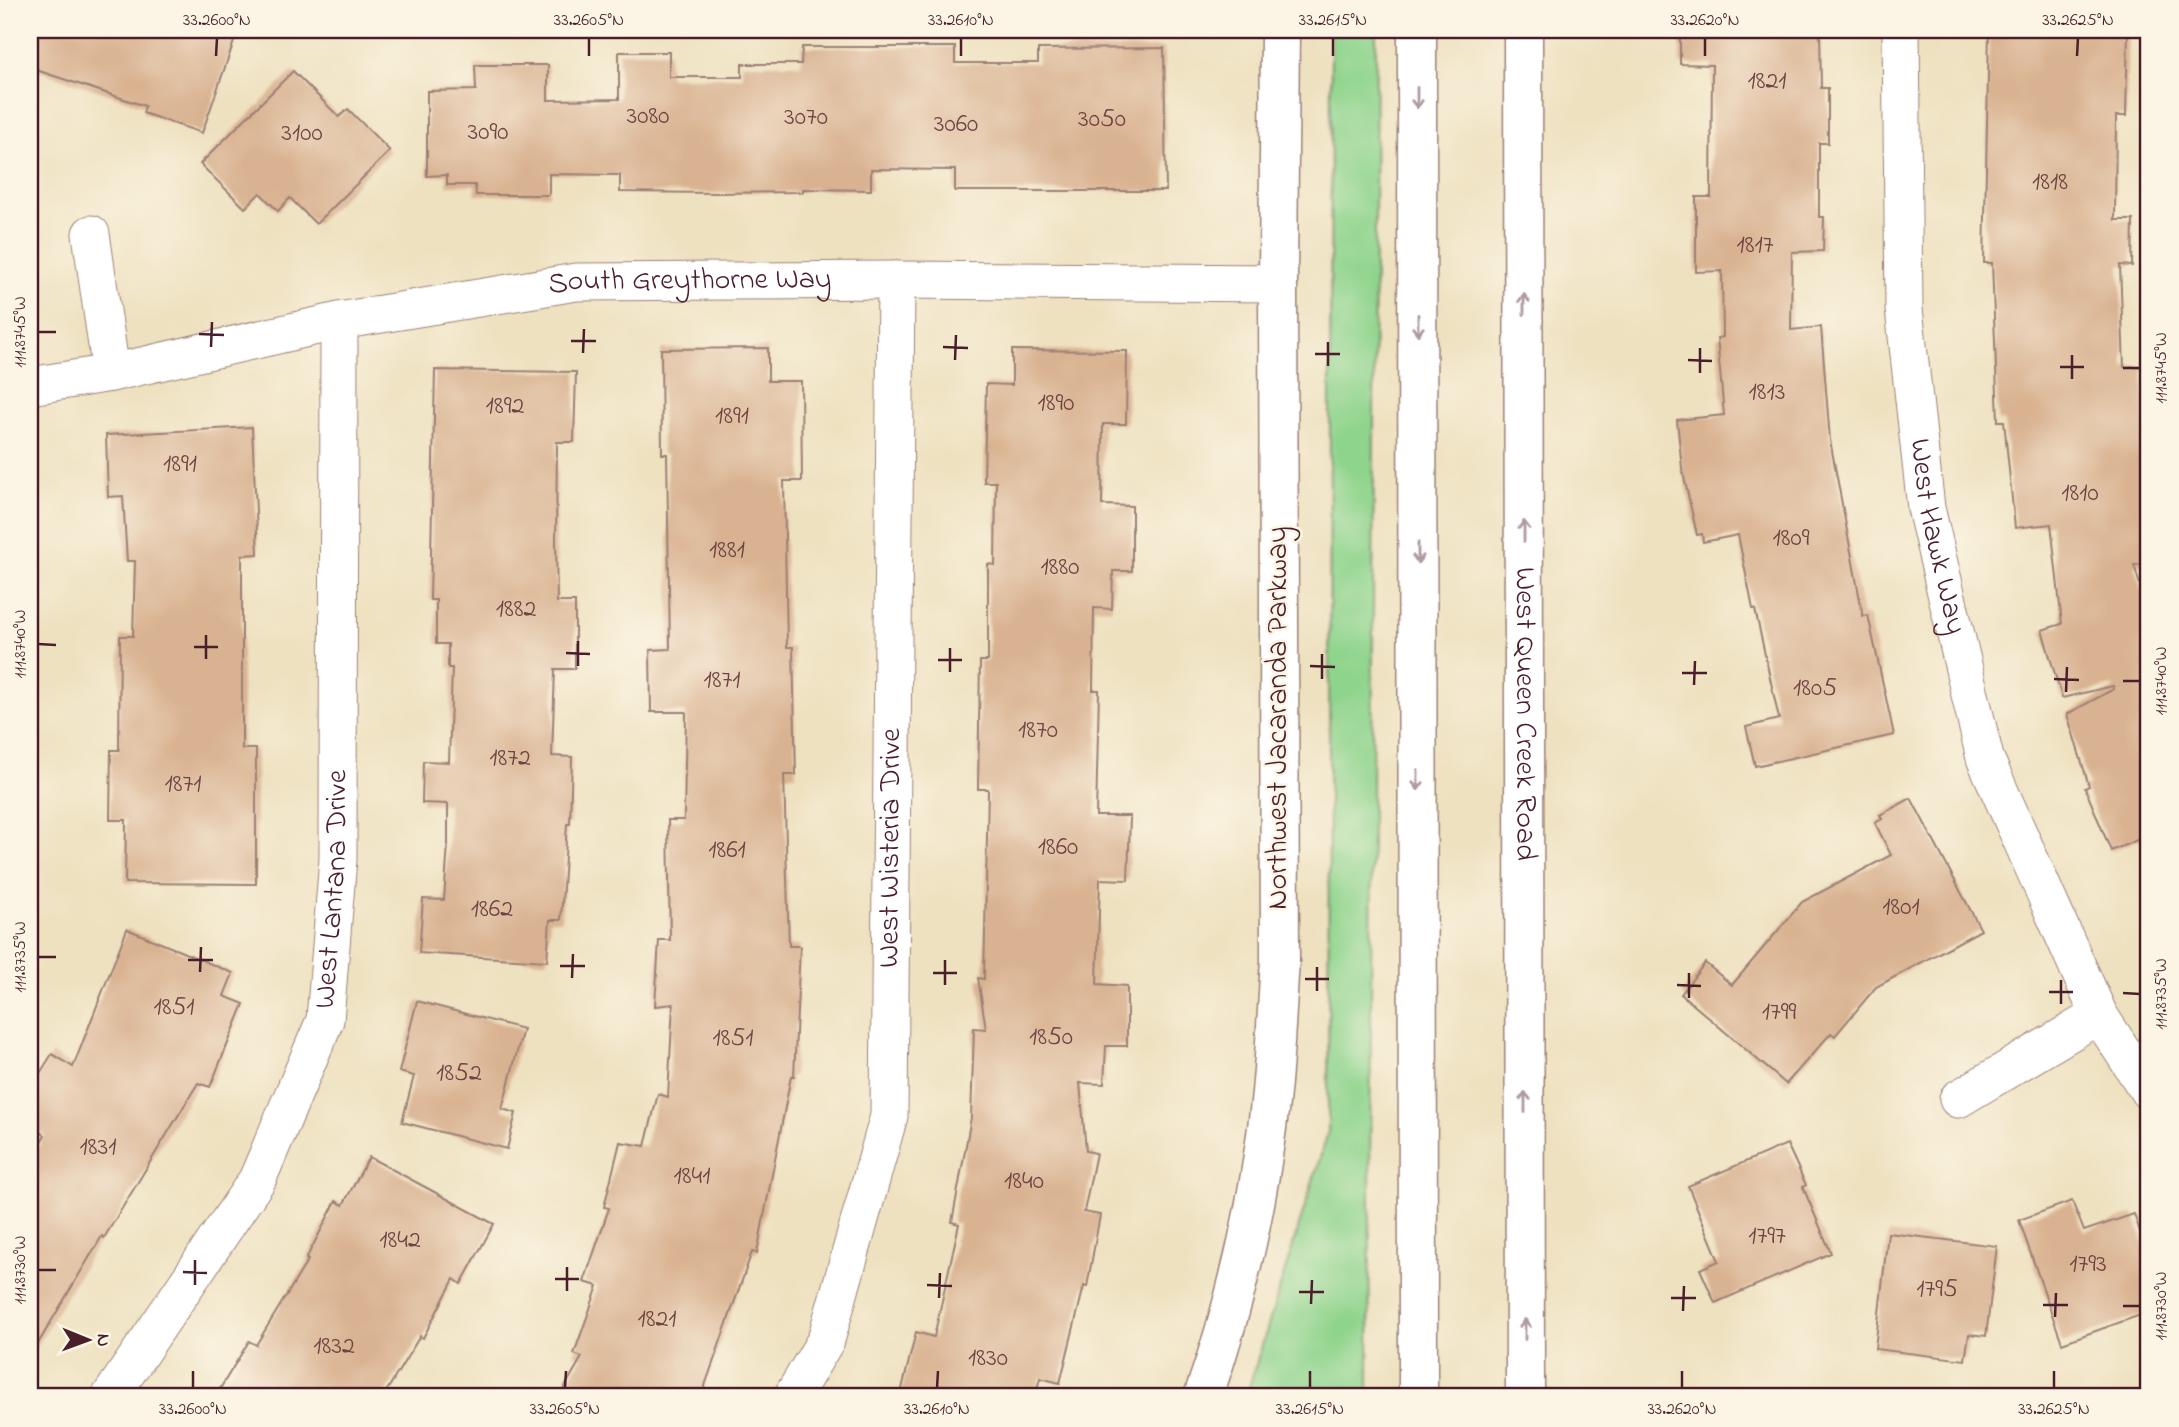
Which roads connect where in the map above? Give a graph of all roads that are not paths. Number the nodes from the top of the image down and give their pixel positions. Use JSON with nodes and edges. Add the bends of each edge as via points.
{"nodes":[{"id":1,"x":1280,"y":30,"type":"edge"},
{"id":2,"x":1418,"y":30,"type":"edge"},
{"id":3,"x":1523,"y":30,"type":"edge"},
{"id":4,"x":1901,"y":30,"type":"edge"},
{"id":5,"x":91,"y":234,"type":"dead end"},
{"id":6,"x":896,"y":280,"type":"junction"},
{"id":7,"x":1278,"y":282,"type":"junction"},
{"id":8,"x":339,"y":321,"type":"junction"},
{"id":9,"x":111,"y":373,"type":"junction"},
{"id":10,"x":30,"y":386,"type":"edge"},
{"id":11,"x":2099,"y":1015,"type":"junction"},
{"id":12,"x":2149,"y":1092,"type":"edge"},
{"id":13,"x":1958,"y":1099,"type":"dead end"},
{"id":14,"x":110,"y":1397,"type":"edge"},
{"id":15,"x":792,"y":1397,"type":"edge"},
{"id":16,"x":1203,"y":1397,"type":"edge"},
{"id":17,"x":1418,"y":1397,"type":"edge"},
{"id":18,"x":1525,"y":1397,"type":"edge"}],
"edges":[{"from":1,"to":7,"type":"main road","name":"Northwest Jacaranda Parkway"},
{"from":2,"to":17,"type":"main road","one_way":true},
{"from":18,"to":3,"type":"main road","name":"West Queen Creek Road","one_way":true},
{"from":4,"to":11,"type":"street","name":"West Hawk Way","via":[[1904,309],[1926,508],[1985,758]]},
{"from":5,"to":9,"type":"street"},
{"from":6,"to":7,"type":"street","name":"South Greythorne Way"},
{"from":6,"to":8,"type":"street","name":"South Greythorne Way","via":[[576,282]]},
{"from":6,"to":15,"type":"street","name":"West Wisteria Drive","via":[[889,1116],[826,1340]]},
{"from":7,"to":16,"type":"main road","name":"Northwest Jacaranda Parkway","via":[[1280,960],[1275,1052],[1252,1221]]},
{"from":8,"to":9,"type":"street","name":"South Greythorne Way"},
{"from":8,"to":14,"type":"street","name":"West Lantana Drive","via":[[338,859],[325,1020],[257,1180]]},
{"from":9,"to":10,"type":"street","name":"South Greythorne Way"},
{"from":11,"to":12,"type":"street","name":"West Hawk Way"},
{"from":11,"to":13,"type":"street"}]}
